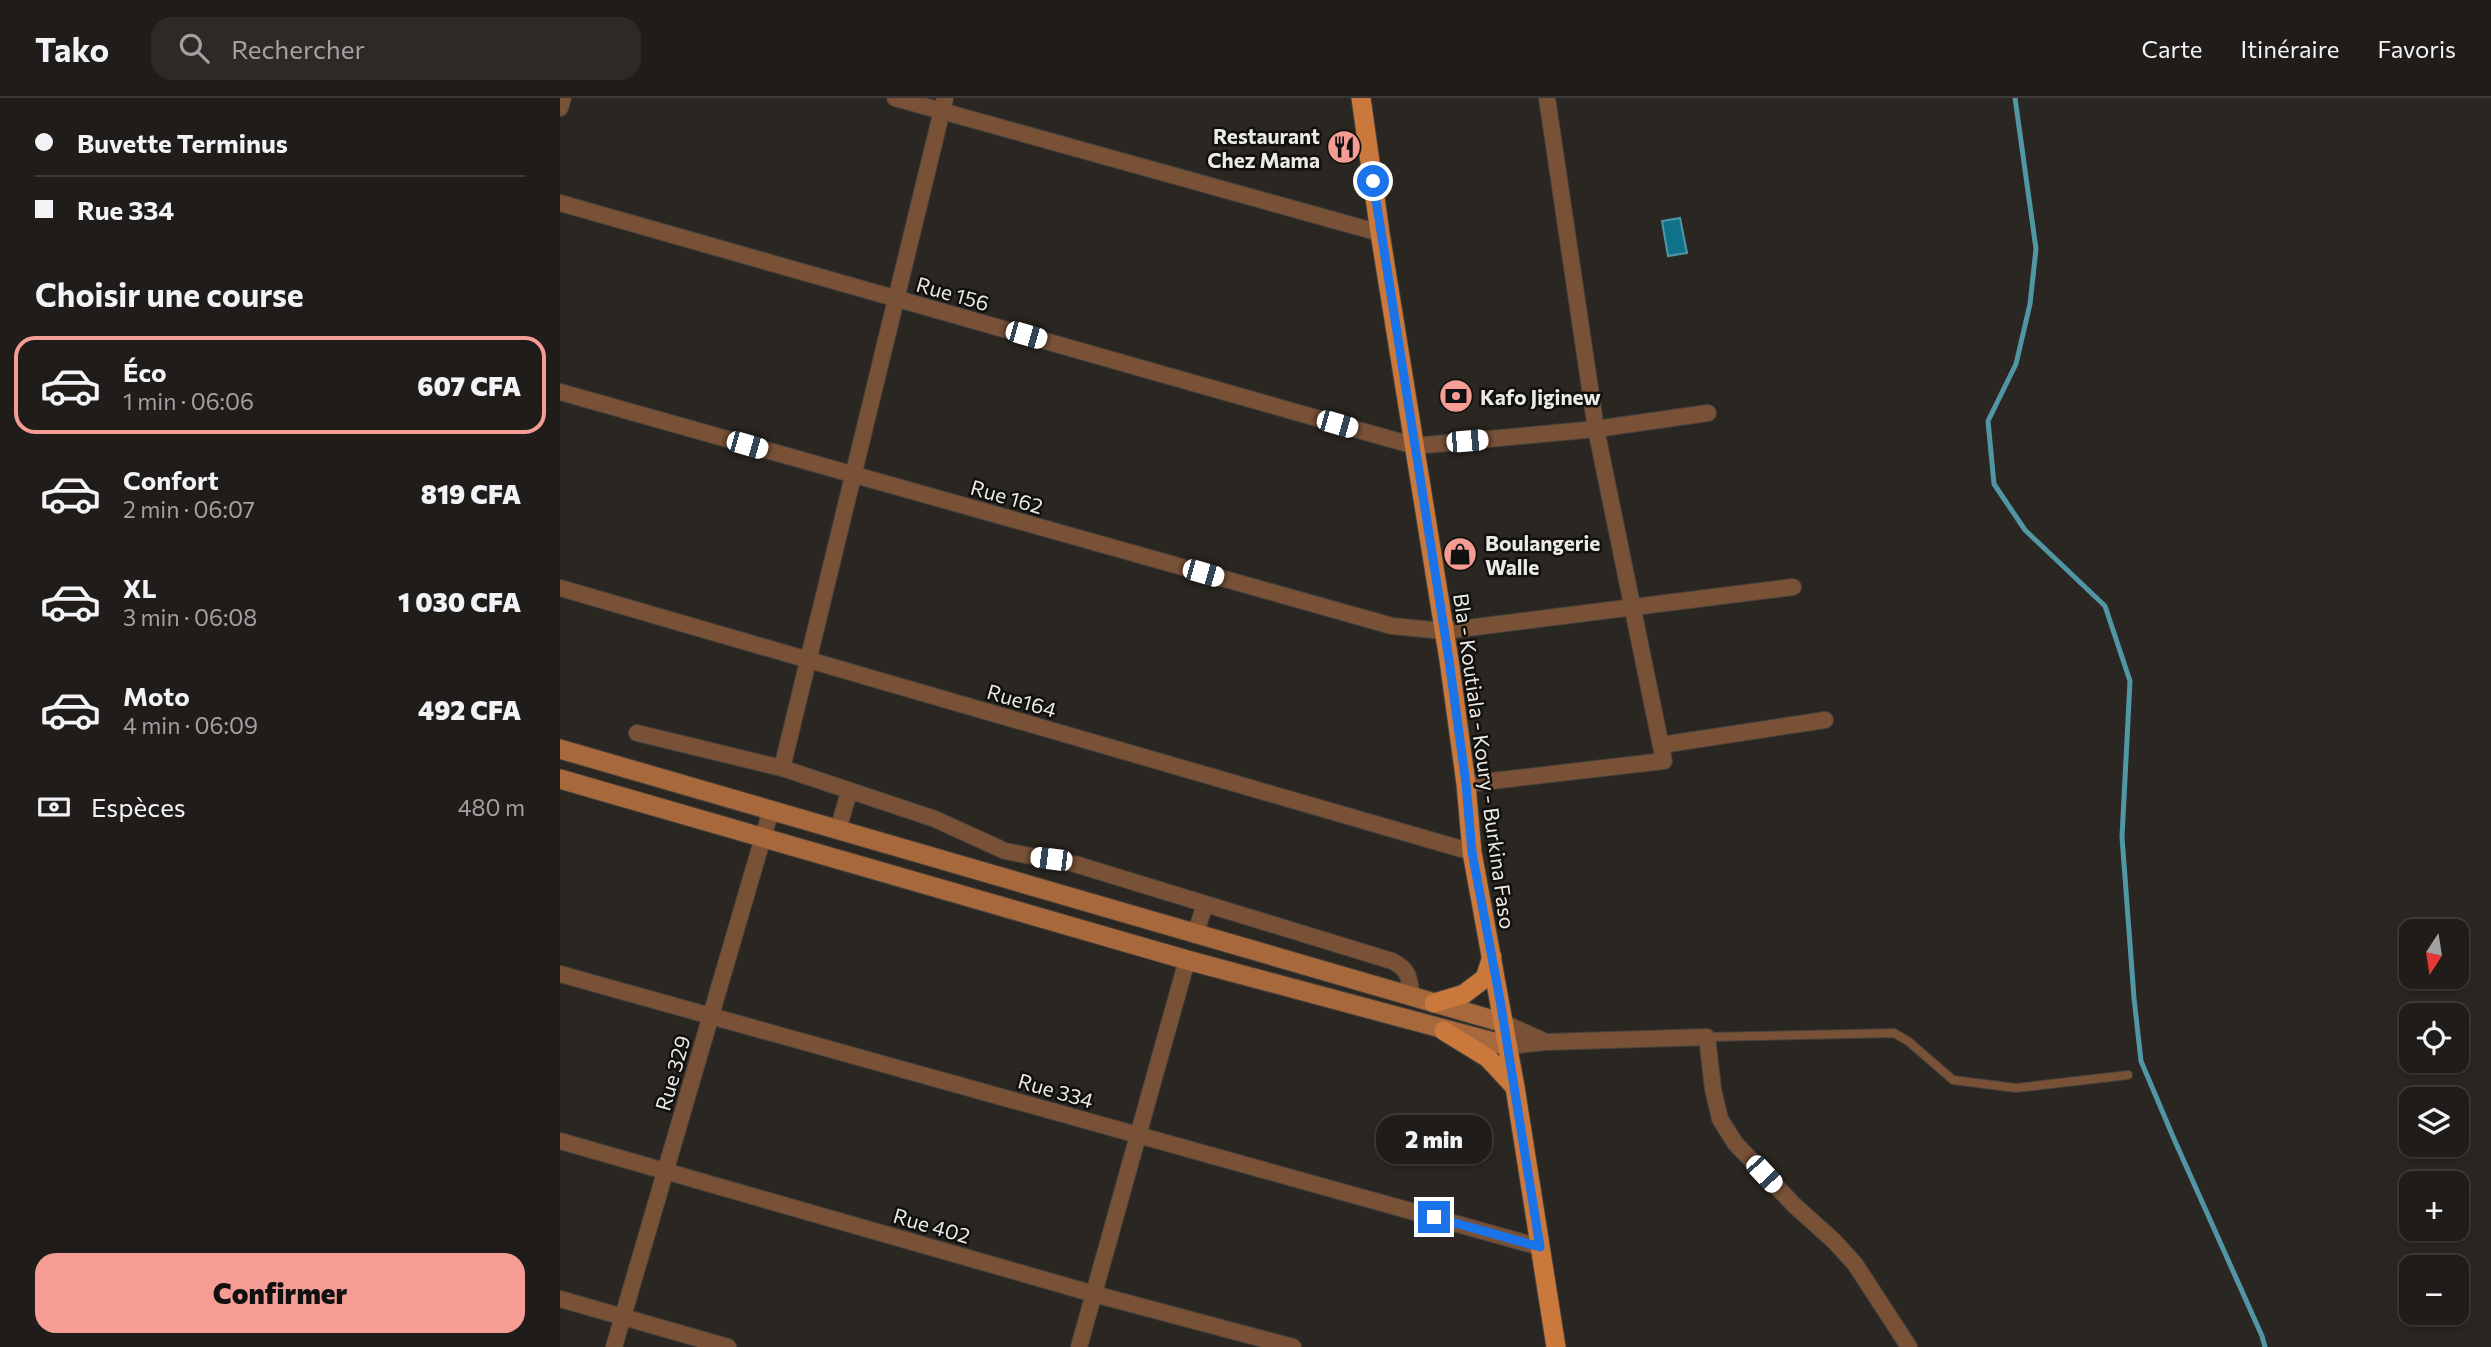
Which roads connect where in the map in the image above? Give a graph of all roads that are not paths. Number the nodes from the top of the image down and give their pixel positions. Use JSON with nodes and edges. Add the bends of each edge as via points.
{"nodes":[{"id":1,"x":563,"y":98,"type":"edge"},
{"id":2,"x":895,"y":98,"type":"edge"},
{"id":3,"x":1547,"y":98,"type":"edge"},
{"id":4,"x":1357,"y":100,"type":"edge"},
{"id":5,"x":944,"y":105,"type":"edge"},
{"id":6,"x":560,"y":108,"type":"edge"},
{"id":7,"x":560,"y":203,"type":"edge"},
{"id":8,"x":1380,"y":233,"type":"junction"},
{"id":9,"x":896,"y":298,"type":"junction"},
{"id":10,"x":560,"y":392,"type":"edge"},
{"id":11,"x":1708,"y":413,"type":"dead end"},
{"id":12,"x":1596,"y":429,"type":"junction"},
{"id":13,"x":1415,"y":446,"type":"junction"},
{"id":14,"x":853,"y":475,"type":"junction"},
{"id":15,"x":1793,"y":587,"type":"dead end"},
{"id":16,"x":560,"y":588,"type":"edge"},
{"id":17,"x":1633,"y":608,"type":"junction"},
{"id":18,"x":1444,"y":631,"type":"junction"},
{"id":19,"x":807,"y":660,"type":"junction"},
{"id":20,"x":1825,"y":720,"type":"dead end"},
{"id":21,"x":636,"y":733,"type":"dead end"},
{"id":22,"x":1661,"y":744,"type":"junction"},
{"id":23,"x":560,"y":749,"type":"edge"},
{"id":24,"x":782,"y":768,"type":"junction"},
{"id":25,"x":560,"y":779,"type":"edge"},
{"id":26,"x":1466,"y":784,"type":"junction"},
{"id":27,"x":849,"y":792,"type":"junction"},
{"id":28,"x":771,"y":810,"type":"junction"},
{"id":29,"x":838,"y":830,"type":"junction"},
{"id":30,"x":763,"y":836,"type":"junction"},
{"id":31,"x":1472,"y":852,"type":"junction"},
{"id":32,"x":1205,"y":904,"type":"junction"},
{"id":33,"x":1195,"y":934,"type":"junction"},
{"id":34,"x":1492,"y":956,"type":"junction"},
{"id":35,"x":1188,"y":960,"type":"junction"},
{"id":36,"x":560,"y":974,"type":"edge"},
{"id":37,"x":1412,"y":997,"type":"junction"},
{"id":38,"x":1434,"y":1003,"type":"junction"},
{"id":39,"x":711,"y":1016,"type":"junction"},
{"id":40,"x":1504,"y":1023,"type":"junction"},
{"id":41,"x":1444,"y":1031,"type":"junction"},
{"id":42,"x":1707,"y":1037,"type":"junction"},
{"id":43,"x":1546,"y":1042,"type":"junction"},
{"id":44,"x":1508,"y":1046,"type":"junction"},
{"id":45,"x":2128,"y":1075,"type":"dead end"},
{"id":46,"x":1515,"y":1087,"type":"junction"},
{"id":47,"x":1138,"y":1135,"type":"junction"},
{"id":48,"x":560,"y":1141,"type":"edge"},
{"id":49,"x":666,"y":1170,"type":"junction"},
{"id":50,"x":1540,"y":1247,"type":"junction"},
{"id":51,"x":1094,"y":1294,"type":"junction"},
{"id":52,"x":560,"y":1299,"type":"edge"},
{"id":53,"x":623,"y":1317,"type":"junction"},
{"id":54,"x":614,"y":1347,"type":"edge"},
{"id":55,"x":728,"y":1347,"type":"edge"},
{"id":56,"x":1079,"y":1347,"type":"edge"},
{"id":57,"x":1293,"y":1347,"type":"edge"},
{"id":58,"x":1556,"y":1347,"type":"edge"},
{"id":59,"x":1909,"y":1347,"type":"edge"}],
"edges":[{"from":1,"to":6,"type":"street"},
{"from":2,"to":5,"type":"street"},
{"from":3,"to":12,"type":"street"},
{"from":4,"to":8,"type":"main road","name":"Bla - Koutiala - Koury - Burkina Faso"},
{"from":5,"to":8,"type":"street"},
{"from":5,"to":9,"type":"street"},
{"from":7,"to":9,"type":"street","name":"Rue 156"},
{"from":8,"to":13,"type":"main road","name":"Bla - Koutiala - Koury - Burkina Faso"},
{"from":9,"to":13,"type":"street","name":"Rue 156"},
{"from":9,"to":14,"type":"street"},
{"from":10,"to":14,"type":"street","name":"Rue 162"},
{"from":11,"to":12,"type":"street"},
{"from":12,"to":13,"type":"street"},
{"from":12,"to":17,"type":"street"},
{"from":13,"to":18,"type":"main road","name":"Bla - Koutiala - Koury - Burkina Faso"},
{"from":14,"to":18,"type":"street","name":"Rue 162","via":[[1392,626]]},
{"from":14,"to":19,"type":"street"},
{"from":15,"to":17,"type":"street","name":"Rue 162"},
{"from":16,"to":19,"type":"street","name":"Rue164"},
{"from":17,"to":18,"type":"street","name":"Rue 162"},
{"from":17,"to":22,"type":"street"},
{"from":18,"to":26,"type":"main road","name":"Bla - Koutiala - Koury - Burkina Faso"},
{"from":19,"to":24,"type":"street"},
{"from":19,"to":31,"type":"street","name":"Rue164"},
{"from":20,"to":22,"type":"street"},
{"from":21,"to":24,"type":"street"},
{"from":22,"to":26,"type":"street","via":[[1664,761]]},
{"from":23,"to":28,"type":"main road"},
{"from":24,"to":27,"type":"street"},
{"from":25,"to":30,"type":"main road"},
{"from":26,"to":31,"type":"main road","name":"Bla - Koutiala - Koury - Burkina Faso"},
{"from":27,"to":29,"type":"street"},
{"from":27,"to":32,"type":"street","via":[[935,819],[1005,851],[1075,864]]},
{"from":28,"to":29,"type":"main road"},
{"from":28,"to":30,"type":"street","name":"Rue 329"},
{"from":29,"to":33,"type":"main road"},
{"from":30,"to":35,"type":"main road"},
{"from":30,"to":39,"type":"street","name":"Rue 329"},
{"from":31,"to":34,"type":"main road","name":"Bla - Koutiala - Koury - Burkina Faso"},
{"from":32,"to":33,"type":"street"},
{"from":32,"to":37,"type":"street","via":[[1392,961],[1404,967]]},
{"from":33,"to":37,"type":"main road"},
{"from":34,"to":38,"type":"main road","via":[[1485,978],[1464,994]]},
{"from":34,"to":40,"type":"main road","name":"Bla - Koutiala - Koury - Burkina Faso"},
{"from":35,"to":41,"type":"main road"},
{"from":35,"to":47,"type":"street"},
{"from":36,"to":39,"type":"street","name":"Rue 334"},
{"from":37,"to":38,"type":"main road"},
{"from":38,"to":40,"type":"main road"},
{"from":39,"to":47,"type":"street","name":"Rue 334"},
{"from":39,"to":49,"type":"street","name":"Rue 329"},
{"from":40,"to":43,"type":"street"},
{"from":40,"to":44,"type":"main road","name":"Bla - Koutiala - Koury - Burkina Faso"},
{"from":41,"to":44,"type":"main road"},
{"from":41,"to":46,"type":"main road","via":[[1488,1058]]},
{"from":42,"to":43,"type":"street"},
{"from":42,"to":45,"type":"lane","via":[[1894,1033],[1953,1080],[2016,1088]]},
{"from":42,"to":59,"type":"street","via":[[1720,1119],[1735,1143],[1855,1264]]},
{"from":43,"to":44,"type":"street"},
{"from":44,"to":46,"type":"main road","name":"Bla - Koutiala - Koury - Burkina Faso"},
{"from":46,"to":50,"type":"main road","name":"Bla - Koutiala - Koury - Burkina Faso"},
{"from":47,"to":50,"type":"street","name":"Rue 334"},
{"from":47,"to":51,"type":"street"},
{"from":48,"to":49,"type":"street","name":"Rue 402"},
{"from":49,"to":51,"type":"street","name":"Rue 402"},
{"from":49,"to":53,"type":"street","name":"Rue 329"},
{"from":50,"to":58,"type":"main road","name":"Bla - Koutiala - Koury - Burkina Faso"},
{"from":51,"to":56,"type":"street"},
{"from":51,"to":57,"type":"street","name":"Rue 402"},
{"from":52,"to":53,"type":"street"},
{"from":53,"to":54,"type":"street","name":"Rue 329"},
{"from":53,"to":55,"type":"street"}]}
